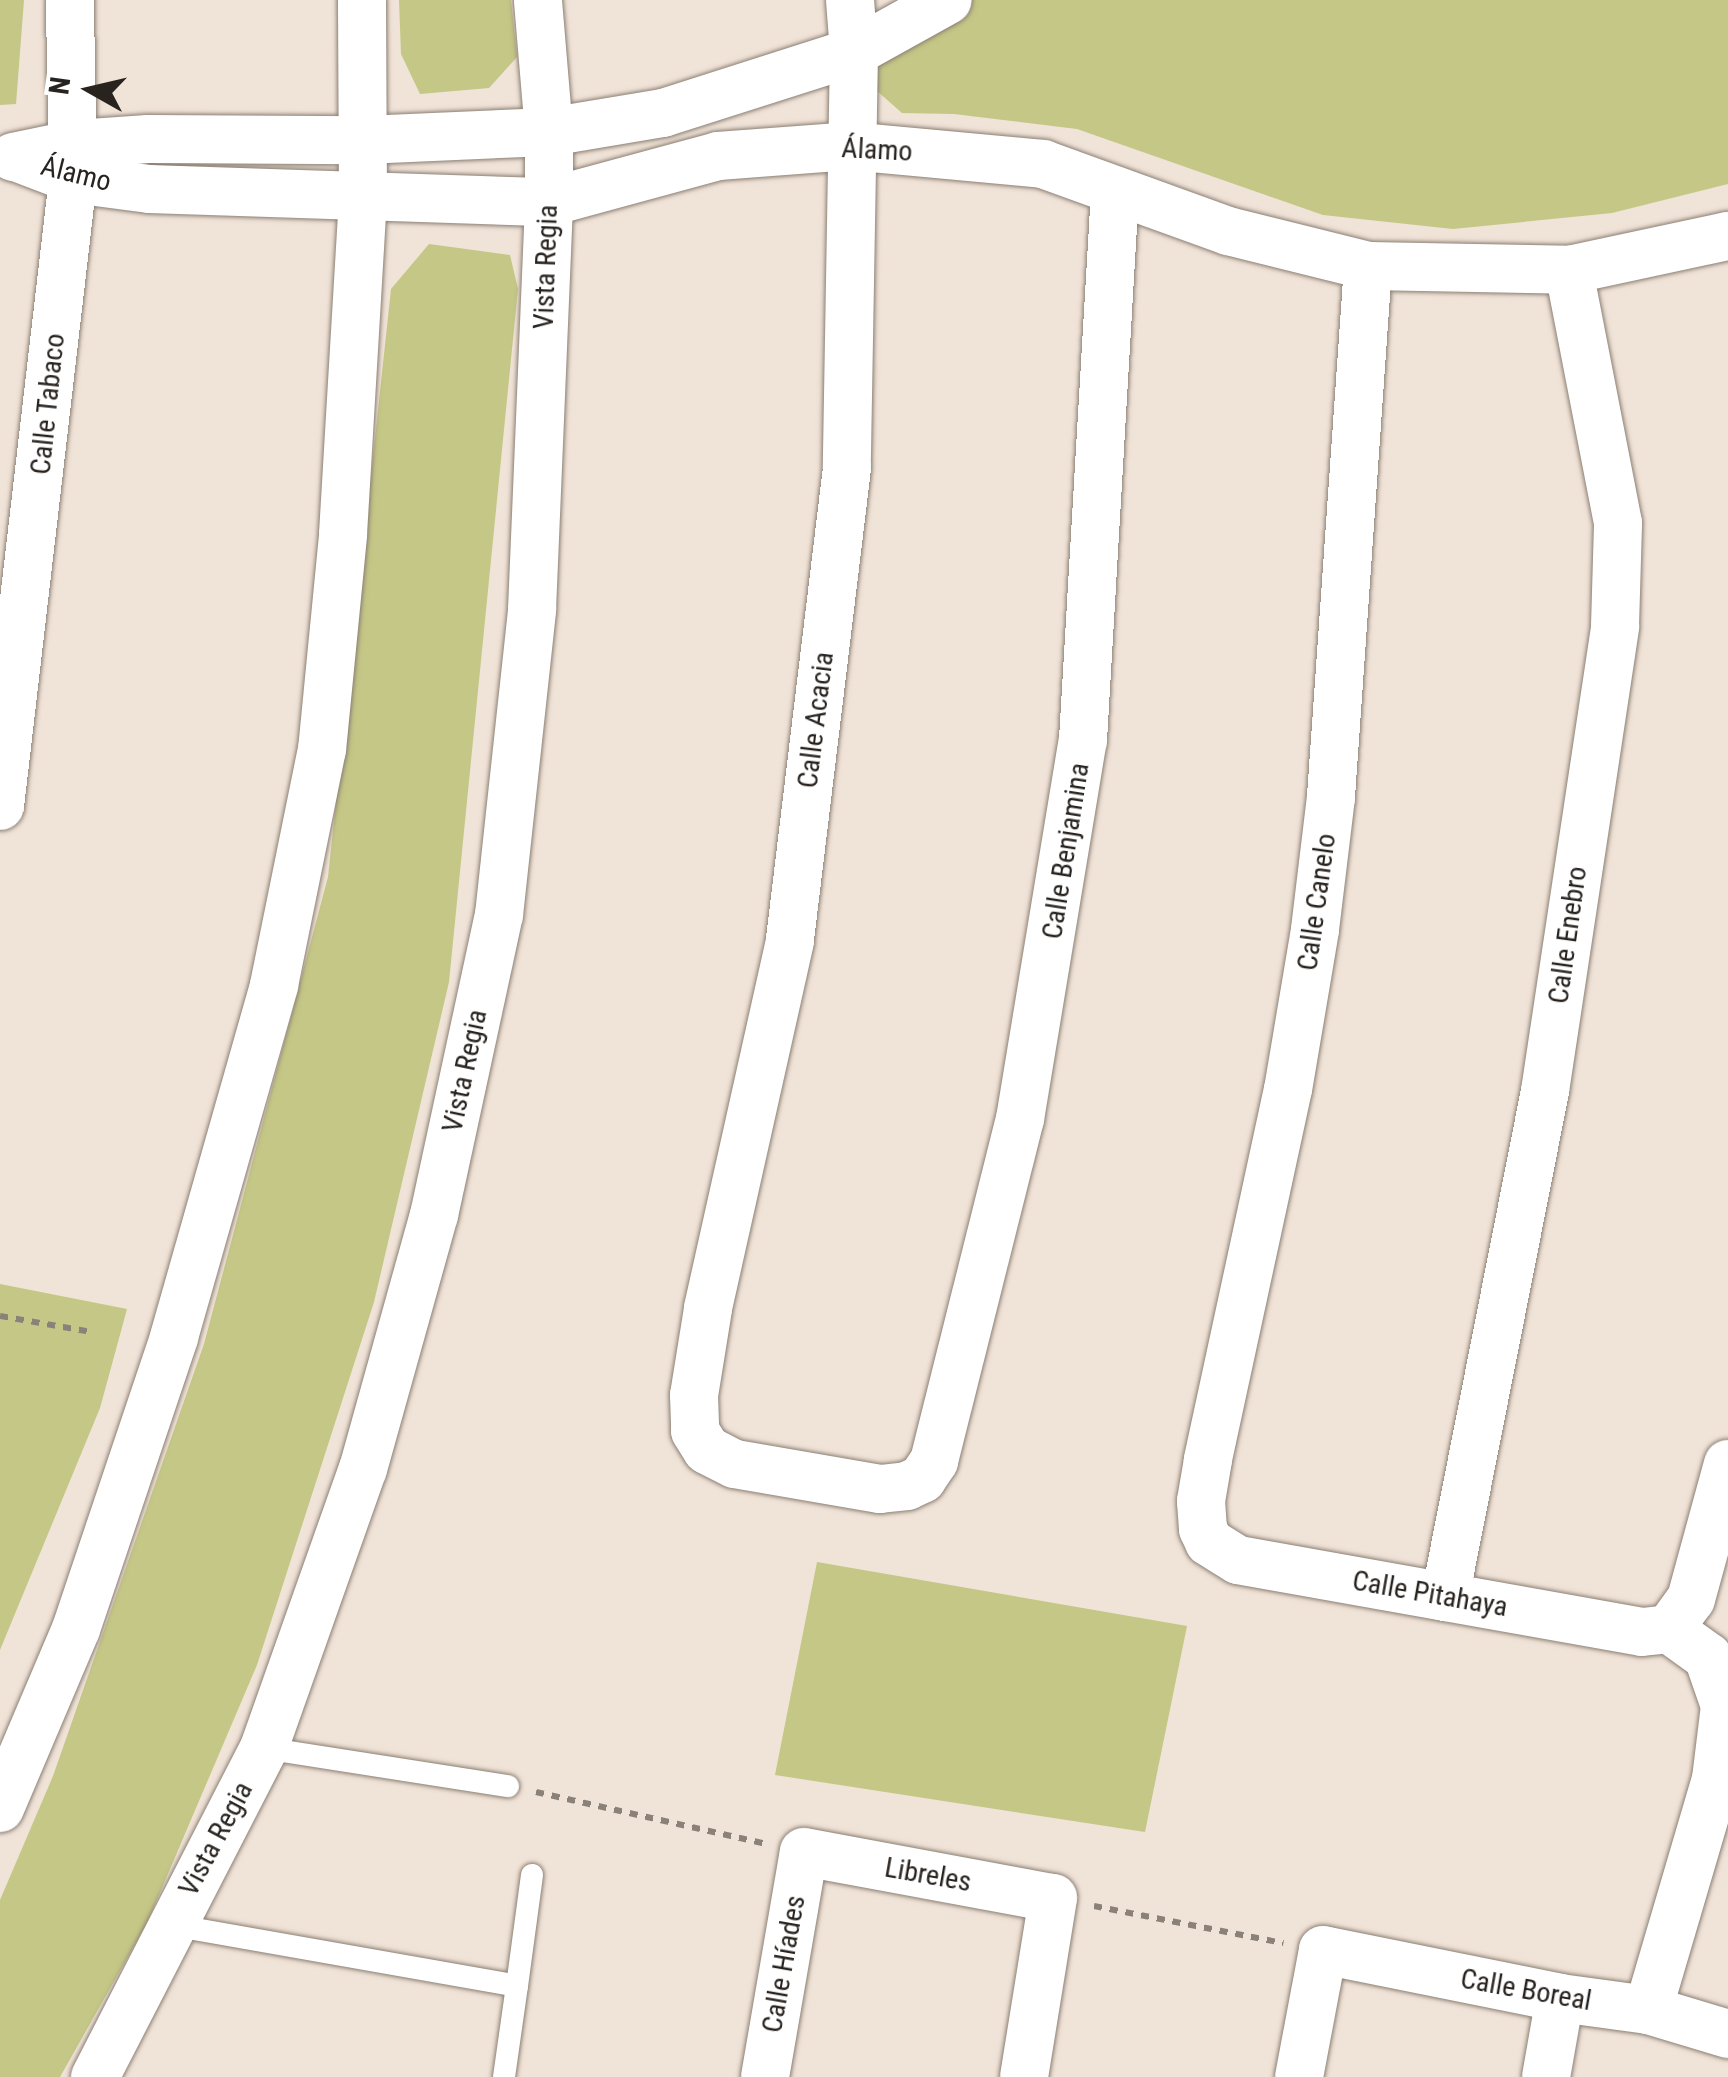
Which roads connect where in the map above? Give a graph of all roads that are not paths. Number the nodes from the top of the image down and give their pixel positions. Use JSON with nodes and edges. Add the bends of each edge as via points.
{"nodes":[{"id":1,"x":70,"y":0,"type":"edge"},
{"id":2,"x":362,"y":0,"type":"edge"},
{"id":3,"x":538,"y":0,"type":"edge"},
{"id":4,"x":850,"y":0,"type":"edge"},
{"id":5,"x":948,"y":0,"type":"edge"},
{"id":6,"x":854,"y":52,"type":"junction"},
{"id":7,"x":549,"y":132,"type":"junction"},
{"id":8,"x":364,"y":140,"type":"junction"},
{"id":9,"x":850,"y":146,"type":"junction"},
{"id":10,"x":8,"y":157,"type":"edge"},
{"id":11,"x":75,"y":162,"type":"junction"},
{"id":12,"x":1115,"y":192,"type":"junction"},
{"id":13,"x":363,"y":196,"type":"junction"},
{"id":14,"x":549,"y":202,"type":"junction"},
{"id":15,"x":1728,"y":236,"type":"edge"},
{"id":16,"x":1368,"y":266,"type":"junction"},
{"id":17,"x":1569,"y":270,"type":"junction"},
{"id":18,"x":0,"y":806,"type":"edge"},
{"id":19,"x":1728,"y":1464,"type":"edge"},
{"id":20,"x":908,"y":1486,"type":"joint"},
{"id":21,"x":1203,"y":1530,"type":"joint"},
{"id":22,"x":1446,"y":1597,"type":"junction"},
{"id":23,"x":1668,"y":1629,"type":"junction"},
{"id":24,"x":264,"y":1748,"type":"junction"},
{"id":25,"x":508,"y":1786,"type":"road end"},
{"id":26,"x":0,"y":1808,"type":"edge"},
{"id":27,"x":804,"y":1852,"type":"joint"},
{"id":28,"x":532,"y":1875,"type":"dead end"},
{"id":29,"x":172,"y":1925,"type":"junction"},
{"id":30,"x":517,"y":1986,"type":"junction"},
{"id":31,"x":1560,"y":1998,"type":"junction"},
{"id":32,"x":1648,"y":2010,"type":"junction"},
{"id":33,"x":1728,"y":2034,"type":"edge"},
{"id":34,"x":95,"y":2077,"type":"edge"},
{"id":35,"x":504,"y":2077,"type":"edge"},
{"id":36,"x":765,"y":2077,"type":"edge"},
{"id":37,"x":1024,"y":2077,"type":"edge"},
{"id":38,"x":1299,"y":2077,"type":"edge"},
{"id":39,"x":1546,"y":2077,"type":"edge"}],
"edges":[{"from":1,"to":11,"type":"street","name":"Calle Tabaco"},
{"from":2,"to":8,"type":"street"},
{"from":3,"to":7,"type":"street","name":"Vista Regia"},
{"from":4,"to":6,"type":"street","name":"Calle Acacia"},
{"from":5,"to":6,"type":"street","name":"Álamo"},
{"from":6,"to":7,"type":"street","name":"Álamo","via":[[663,112]]},
{"from":6,"to":9,"type":"street","name":"Calle Acacia"},
{"from":7,"to":8,"type":"street","name":"Álamo"},
{"from":7,"to":14,"type":"street","name":"Vista Regia"},
{"from":8,"to":11,"type":"street","name":"Álamo","via":[[148,140]]},
{"from":8,"to":13,"type":"street"},
{"from":9,"to":12,"type":"street","name":"Álamo","via":[[1043,164]]},
{"from":9,"to":14,"type":"street","name":"Álamo","via":[[718,156]]},
{"from":9,"to":20,"type":"street","name":"Calle Acacia","via":[[847,468],[790,942],[708,1309],[695,1431],[708,1450],[735,1464],[880,1489]]},
{"from":10,"to":11,"type":"street","name":"Álamo"},
{"from":11,"to":13,"type":"street","name":"Álamo","via":[[191,192]]},
{"from":11,"to":18,"type":"street","name":"Calle Tabaco"},
{"from":12,"to":16,"type":"street","name":"Álamo","via":[[1228,232]]},
{"from":12,"to":20,"type":"street","name":"Calle Benjamina","via":[[1083,740],[1057,906],[1020,1119],[934,1461]]},
{"from":13,"to":14,"type":"street","name":"Álamo"},
{"from":13,"to":26,"type":"street","via":[[322,750],[274,985],[174,1337],[76,1629]]},
{"from":14,"to":24,"type":"street","name":"Vista Regia","via":[[532,610],[499,915],[419,1269],[362,1469]]},
{"from":15,"to":17,"type":"street","name":"Álamo"},
{"from":16,"to":17,"type":"street","name":"Álamo"},
{"from":16,"to":21,"type":"street","name":"Calle Canelo","via":[[1332,798],[1315,930],[1208,1460]]},
{"from":17,"to":22,"type":"street","name":"Calle Enebro","via":[[1618,522],[1615,626],[1545,1092]]},
{"from":19,"to":23,"type":"street","via":[[1691,1599]]},
{"from":21,"to":22,"type":"street","name":"Calle Pitahaya","via":[[1209,1542],[1238,1560]]},
{"from":22,"to":23,"type":"street","name":"Calle Pitahaya","via":[[1642,1632]]},
{"from":23,"to":32,"type":"street","via":[[1708,1657],[1724,1706],[1716,1779]]},
{"from":24,"to":25,"type":"lane"},
{"from":24,"to":29,"type":"street","name":"Vista Regia"},
{"from":27,"to":36,"type":"street","name":"Calle Híades"},
{"from":27,"to":37,"type":"street","name":"Libreles","via":[[1053,1898]]},
{"from":28,"to":30,"type":"lane"},
{"from":29,"to":30,"type":"lane"},
{"from":29,"to":34,"type":"street","name":"Vista Regia"},
{"from":30,"to":35,"type":"lane"},
{"from":31,"to":32,"type":"street","name":"Calle Boreal"},
{"from":31,"to":38,"type":"street","name":"Calle Boreal","via":[[1323,1950]]},
{"from":31,"to":39,"type":"street"},
{"from":32,"to":33,"type":"street","name":"Calle Boreal"}]}
